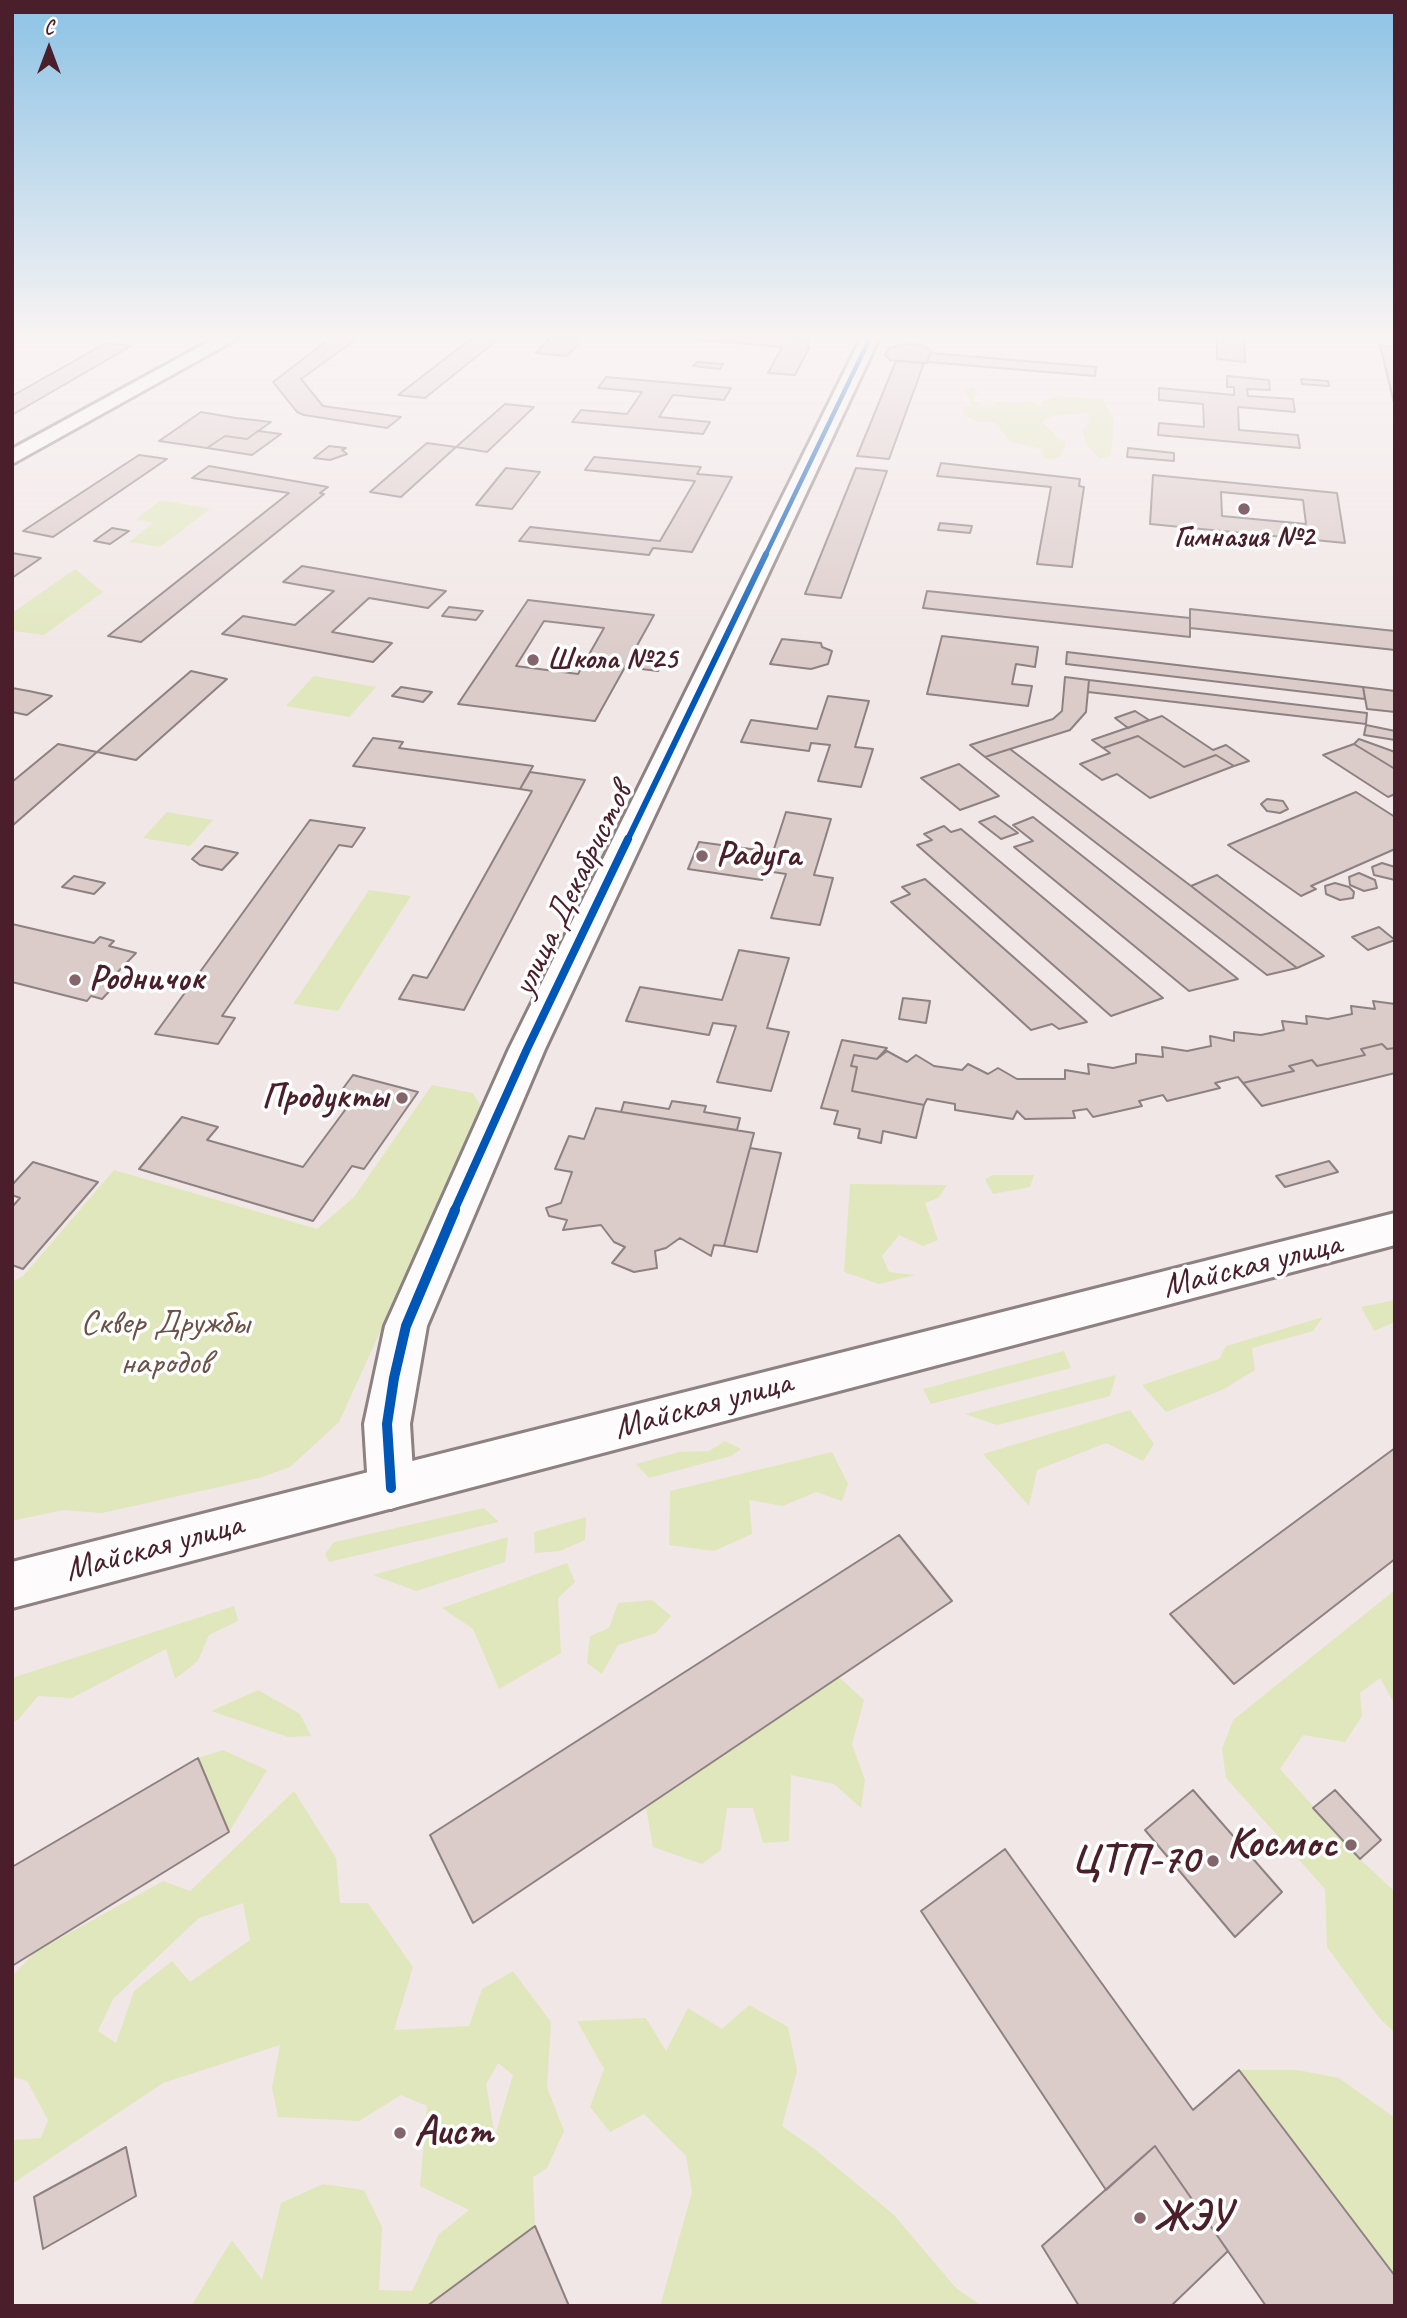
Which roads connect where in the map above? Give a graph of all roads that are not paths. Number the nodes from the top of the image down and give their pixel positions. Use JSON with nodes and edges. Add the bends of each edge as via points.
{"nodes":[{"id":1,"x":37,"y":444,"type":"edge"},
{"id":2,"x":819,"y":444,"type":"edge"},
{"id":3,"x":12,"y":458,"type":"edge"},
{"id":4,"x":1395,"y":1229,"type":"edge"},
{"id":5,"x":391,"y":1488,"type":"junction"},
{"id":6,"x":12,"y":1585,"type":"edge"}],
"edges":[{"from":1,"to":3,"type":"street"},
{"from":2,"to":5,"type":"street","name":"улица Декабристов","via":[[527,1049],[406,1326],[387,1424]]},
{"from":4,"to":5,"type":"street","name":"Майская улица"},
{"from":5,"to":6,"type":"street","name":"Майская улица"}]}
